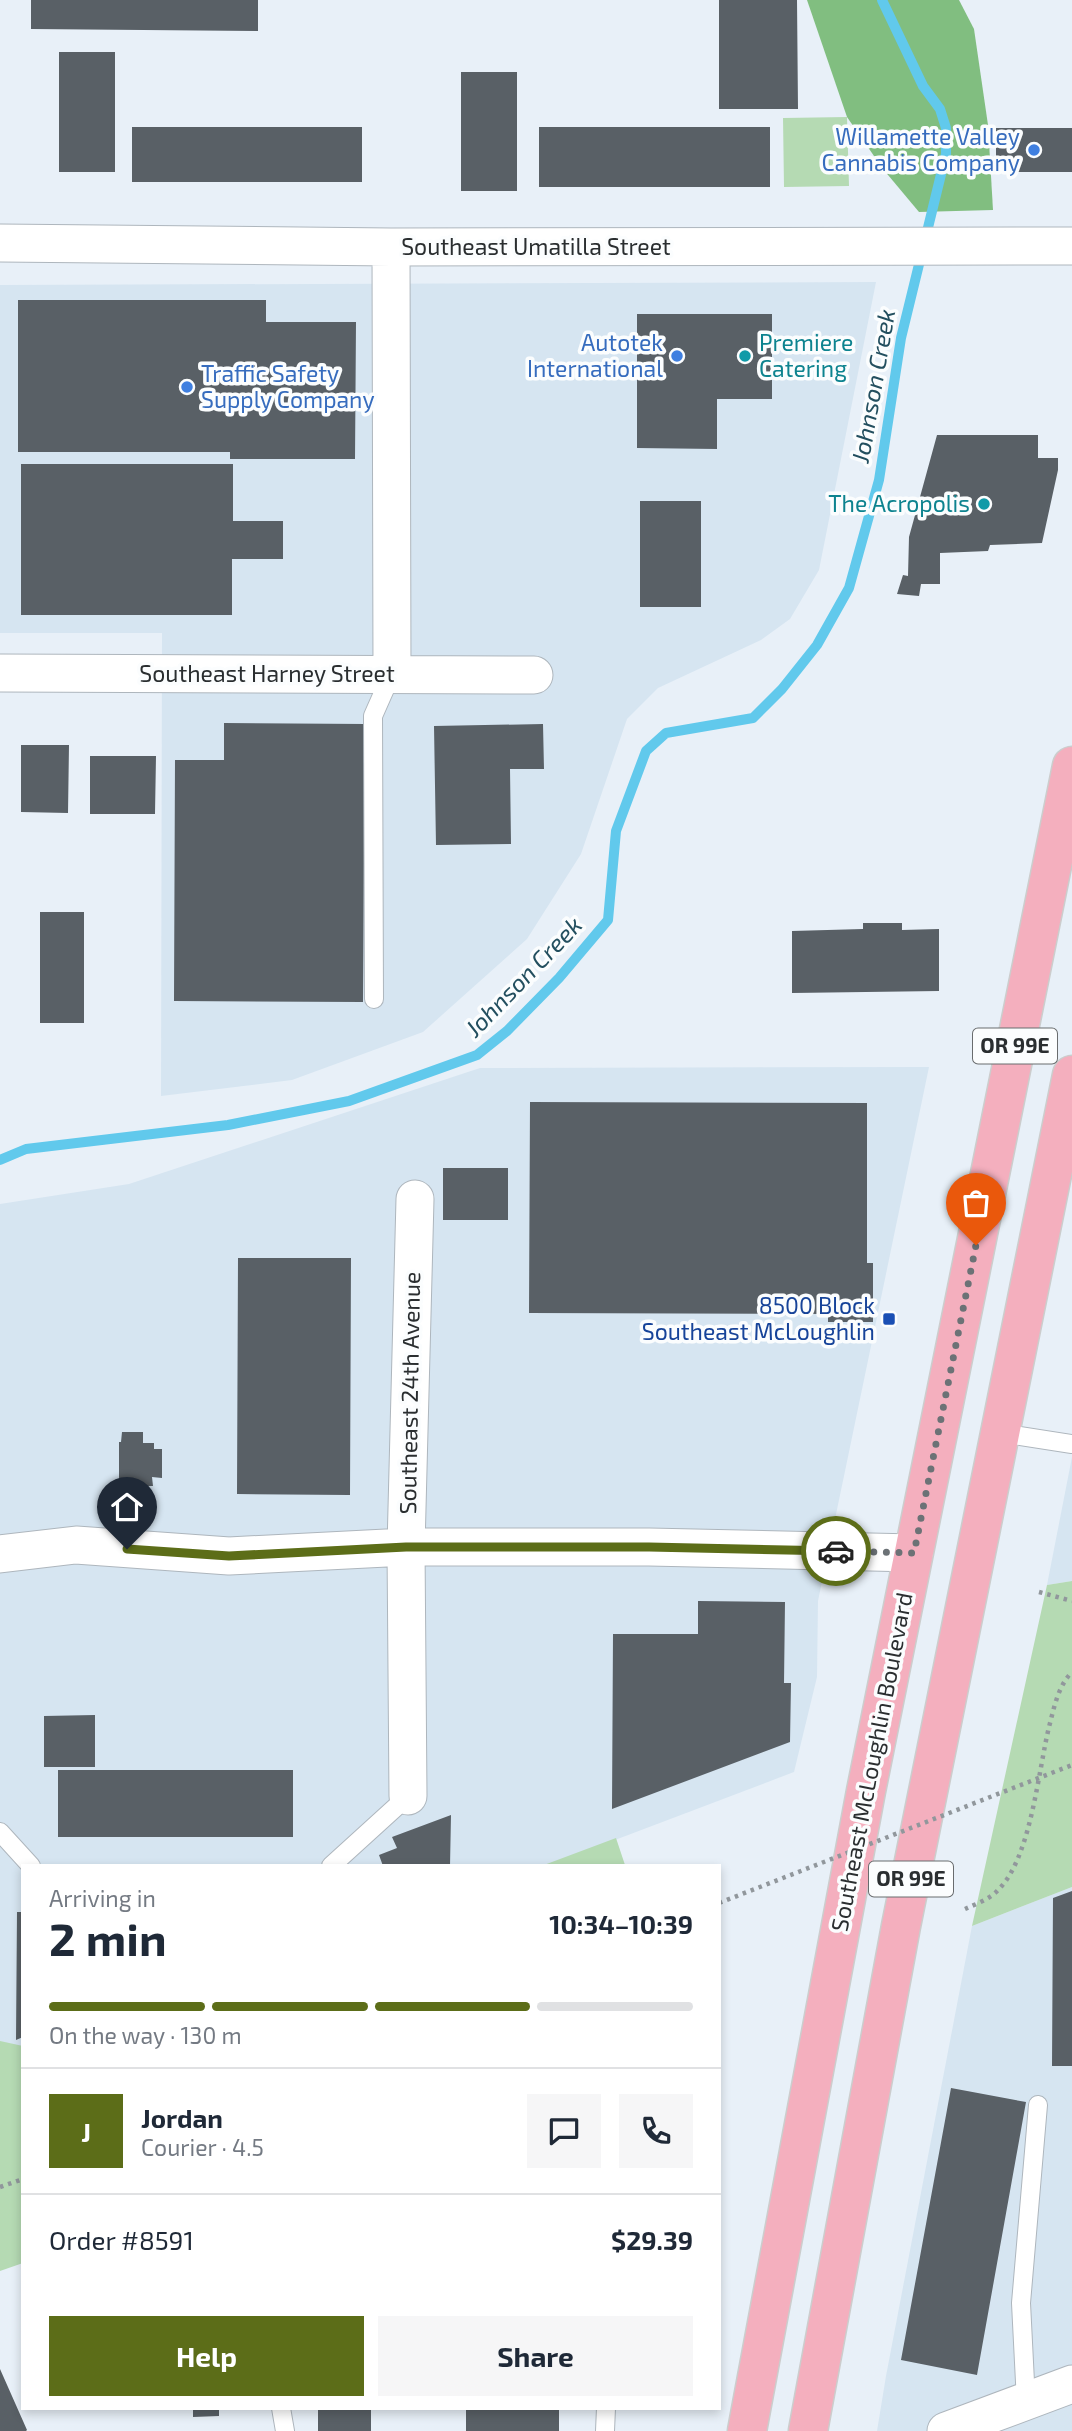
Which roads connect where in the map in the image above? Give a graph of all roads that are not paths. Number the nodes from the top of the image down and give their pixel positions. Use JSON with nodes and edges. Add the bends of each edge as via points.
{"nodes":[{"id":1,"x":0,"y":243,"type":"edge"},
{"id":2,"x":1072,"y":246,"type":"edge"},
{"id":3,"x":391,"y":247,"type":"junction"},
{"id":4,"x":0,"y":673,"type":"edge"},
{"id":5,"x":392,"y":673,"type":"junction"},
{"id":6,"x":534,"y":675,"type":"dead end"},
{"id":7,"x":1072,"y":766,"type":"edge"},
{"id":8,"x":374,"y":999,"type":"dead end"},
{"id":9,"x":1072,"y":1074,"type":"edge"},
{"id":10,"x":415,"y":1199,"type":"dead end"},
{"id":11,"x":1000,"y":1433,"type":"junction"},
{"id":12,"x":1072,"y":1444,"type":"edge"},
{"id":13,"x":406,"y":1547,"type":"junction"},
{"id":14,"x":914,"y":1553,"type":"junction"},
{"id":15,"x":0,"y":1554,"type":"edge"},
{"id":16,"x":408,"y":1796,"type":"joint"},
{"id":17,"x":0,"y":1832,"type":"edge"},
{"id":18,"x":29,"y":1864,"type":"edge"},
{"id":19,"x":333,"y":1864,"type":"edge"},
{"id":20,"x":1038,"y":2105,"type":"dead end"},
{"id":21,"x":1072,"y":2384,"type":"edge"},
{"id":22,"x":1026,"y":2402,"type":"junction"},
{"id":23,"x":281,"y":2410,"type":"edge"},
{"id":24,"x":606,"y":2410,"type":"edge"},
{"id":25,"x":285,"y":2431,"type":"edge"},
{"id":26,"x":605,"y":2431,"type":"edge"},
{"id":27,"x":747,"y":2431,"type":"edge"},
{"id":28,"x":808,"y":2431,"type":"edge"},
{"id":29,"x":946,"y":2431,"type":"edge"}],
"edges":[{"from":1,"to":3,"type":"street","name":"Southeast Umatilla Street"},
{"from":2,"to":3,"type":"street","name":"Southeast Umatilla Street"},
{"from":3,"to":5,"type":"street"},
{"from":4,"to":5,"type":"street","name":"Southeast Harney Street"},
{"from":5,"to":6,"type":"street","name":"Southeast Harney Street"},
{"from":5,"to":8,"type":"lane","via":[[373,716]]},
{"from":7,"to":14,"type":"highway","name":"Southeast McLoughlin Boulevard","number":"OR 99E"},
{"from":9,"to":11,"type":"highway","number":"OR 99E"},
{"from":10,"to":13,"type":"street","name":"Southeast 24th Avenue"},
{"from":11,"to":12,"type":"lane"},
{"from":11,"to":28,"type":"highway","number":"OR 99E","via":[[901,1926]]},
{"from":13,"to":14,"type":"street"},
{"from":13,"to":15,"type":"street","via":[[229,1556],[76,1545]]},
{"from":13,"to":16,"type":"street","name":"Southeast 24th Avenue"},
{"from":14,"to":27,"type":"highway","name":"Southeast McLoughlin Boulevard","number":"OR 99E"},
{"from":16,"to":19,"type":"lane"},
{"from":17,"to":18,"type":"lane"},
{"from":20,"to":22,"type":"lane","via":[[1021,2303]]},
{"from":21,"to":22,"type":"street"},
{"from":22,"to":29,"type":"street"},
{"from":23,"to":25,"type":"lane"},
{"from":24,"to":26,"type":"lane"}]}
